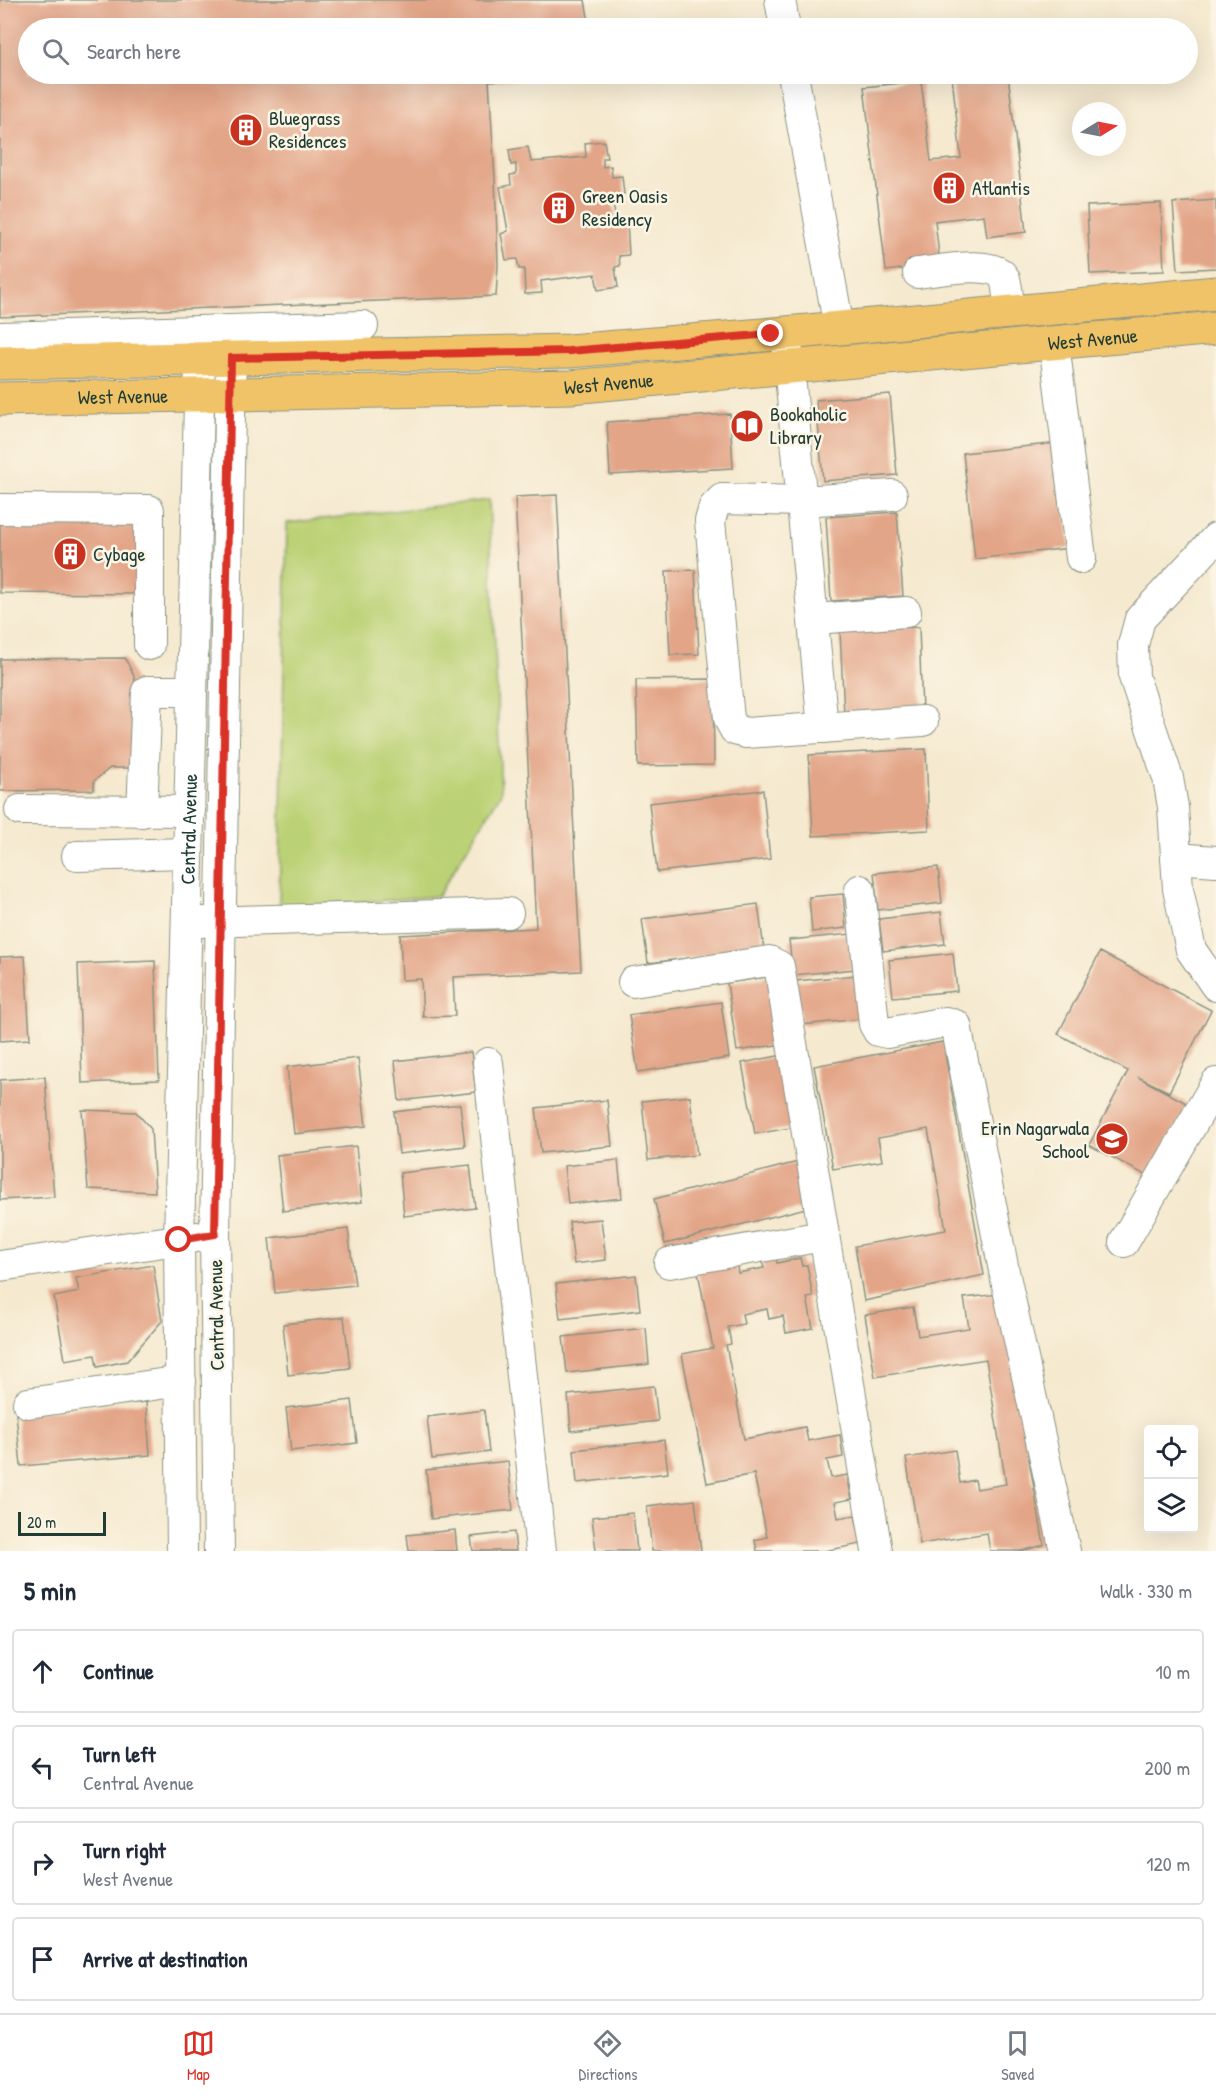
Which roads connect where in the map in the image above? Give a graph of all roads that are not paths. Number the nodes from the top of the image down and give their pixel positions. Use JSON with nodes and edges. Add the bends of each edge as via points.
{"nodes":[{"id":1,"x":780,"y":0,"type":"edge"},
{"id":2,"x":783,"y":18,"type":"edge"},
{"id":3,"x":795,"y":84,"type":"edge"},
{"id":4,"x":918,"y":273,"type":"dead end"},
{"id":5,"x":1216,"y":293,"type":"edge"},
{"id":6,"x":1010,"y":312,"type":"junction"},
{"id":7,"x":363,"y":326,"type":"dead end"},
{"id":8,"x":1216,"y":327,"type":"edge"},
{"id":9,"x":839,"y":328,"type":"junction"},
{"id":10,"x":786,"y":333,"type":"junction"},
{"id":11,"x":0,"y":337,"type":"edge"},
{"id":12,"x":1054,"y":343,"type":"junction"},
{"id":13,"x":131,"y":347,"type":"junction"},
{"id":14,"x":215,"y":359,"type":"junction"},
{"id":15,"x":0,"y":363,"type":"edge"},
{"id":16,"x":790,"y":368,"type":"junction"},
{"id":17,"x":215,"y":394,"type":"junction"},
{"id":18,"x":0,"y":399,"type":"edge"},
{"id":19,"x":892,"y":495,"type":"dead end"},
{"id":20,"x":802,"y":501,"type":"junction"},
{"id":21,"x":0,"y":509,"type":"edge"},
{"id":22,"x":1216,"y":538,"type":"edge"},
{"id":23,"x":1081,"y":558,"type":"dead end"},
{"id":24,"x":906,"y":612,"type":"dead end"},
{"id":25,"x":815,"y":619,"type":"junction"},
{"id":26,"x":149,"y":645,"type":"dead end"},
{"id":27,"x":192,"y":691,"type":"junction"},
{"id":28,"x":923,"y":721,"type":"dead end"},
{"id":29,"x":823,"y":728,"type":"junction"},
{"id":30,"x":20,"y":810,"type":"dead end"},
{"id":31,"x":142,"y":812,"type":"junction"},
{"id":32,"x":190,"y":812,"type":"junction"},
{"id":33,"x":188,"y":853,"type":"junction"},
{"id":34,"x":77,"y":856,"type":"dead end"},
{"id":35,"x":1176,"y":858,"type":"junction"},
{"id":36,"x":1216,"y":861,"type":"edge"},
{"id":37,"x":860,"y":890,"type":"dead end"},
{"id":38,"x":508,"y":913,"type":"dead end"},
{"id":39,"x":186,"y":922,"type":"junction"},
{"id":40,"x":221,"y":922,"type":"junction"},
{"id":41,"x":633,"y":982,"type":"dead end"},
{"id":42,"x":1216,"y":986,"type":"edge"},
{"id":43,"x":488,"y":1063,"type":"dead end"},
{"id":44,"x":1216,"y":1083,"type":"edge"},
{"id":45,"x":215,"y":1234,"type":"junction"},
{"id":46,"x":823,"y":1236,"type":"junction"},
{"id":47,"x":179,"y":1240,"type":"junction"},
{"id":48,"x":1124,"y":1242,"type":"dead end"},
{"id":49,"x":669,"y":1263,"type":"dead end"},
{"id":50,"x":0,"y":1266,"type":"edge"},
{"id":51,"x":181,"y":1381,"type":"junction"},
{"id":52,"x":28,"y":1403,"type":"dead end"},
{"id":53,"x":182,"y":1551,"type":"edge"},
{"id":54,"x":219,"y":1551,"type":"edge"},
{"id":55,"x":541,"y":1551,"type":"edge"},
{"id":56,"x":877,"y":1551,"type":"edge"},
{"id":57,"x":1065,"y":1551,"type":"edge"}],
"edges":[{"from":1,"to":2,"type":"street"},
{"from":3,"to":9,"type":"street"},
{"from":4,"to":6,"type":"street","via":[[984,266],[998,271],[1004,277]]},
{"from":5,"to":6,"type":"main road","name":"West Avenue"},
{"from":6,"to":9,"type":"main road","name":"West Avenue"},
{"from":7,"to":13,"type":"street"},
{"from":8,"to":12,"type":"main road","name":"West Avenue"},
{"from":9,"to":10,"type":"main road","name":"West Avenue"},
{"from":10,"to":14,"type":"main road","name":"West Avenue","via":[[569,351]]},
{"from":10,"to":16,"type":"street"},
{"from":11,"to":13,"type":"street"},
{"from":12,"to":16,"type":"main road","name":"West Avenue"},
{"from":12,"to":23,"type":"street"},
{"from":13,"to":14,"type":"main road","name":"West Avenue"},
{"from":13,"to":15,"type":"main road","name":"West Avenue"},
{"from":14,"to":17,"type":"street","name":"Central Avenue"},
{"from":16,"to":17,"type":"main road","name":"West Avenue","via":[[571,387]]},
{"from":16,"to":20,"type":"street"},
{"from":17,"to":18,"type":"main road","name":"West Avenue"},
{"from":17,"to":27,"type":"street","name":"Central Avenue"},
{"from":17,"to":40,"type":"street","name":"Central Avenue"},
{"from":19,"to":20,"type":"street"},
{"from":20,"to":25,"type":"street"},
{"from":20,"to":29,"type":"street","via":[[723,499],[714,507],[710,521],[729,719],[735,730],[746,734]]},
{"from":21,"to":26,"type":"street","via":[[149,510]]},
{"from":22,"to":35,"type":"street","via":[[1140,619],[1133,645],[1134,677],[1168,778]]},
{"from":24,"to":25,"type":"street"},
{"from":25,"to":29,"type":"street"},
{"from":27,"to":31,"type":"street","via":[[147,691]]},
{"from":27,"to":32,"type":"street","name":"Central Avenue"},
{"from":28,"to":29,"type":"street"},
{"from":30,"to":31,"type":"street"},
{"from":31,"to":32,"type":"street"},
{"from":32,"to":33,"type":"street","name":"Central Avenue"},
{"from":33,"to":34,"type":"street"},
{"from":33,"to":39,"type":"street","name":"Central Avenue"},
{"from":35,"to":36,"type":"street"},
{"from":35,"to":42,"type":"street","via":[[1191,950]]},
{"from":37,"to":57,"type":"street","via":[[874,1024],[878,1031],[887,1033],[946,1022],[956,1025]]},
{"from":38,"to":40,"type":"street"},
{"from":39,"to":40,"type":"street"},
{"from":39,"to":47,"type":"street","name":"Central Avenue"},
{"from":40,"to":45,"type":"street","name":"Central Avenue"},
{"from":41,"to":46,"type":"street","via":[[769,961],[779,966]]},
{"from":43,"to":55,"type":"street"},
{"from":44,"to":48,"type":"street"},
{"from":45,"to":47,"type":"street"},
{"from":45,"to":54,"type":"street","name":"Central Avenue"},
{"from":46,"to":49,"type":"street"},
{"from":46,"to":56,"type":"street"},
{"from":47,"to":50,"type":"street"},
{"from":47,"to":51,"type":"street","name":"Central Avenue"},
{"from":51,"to":52,"type":"street"},
{"from":51,"to":53,"type":"street","name":"Central Avenue"}]}
